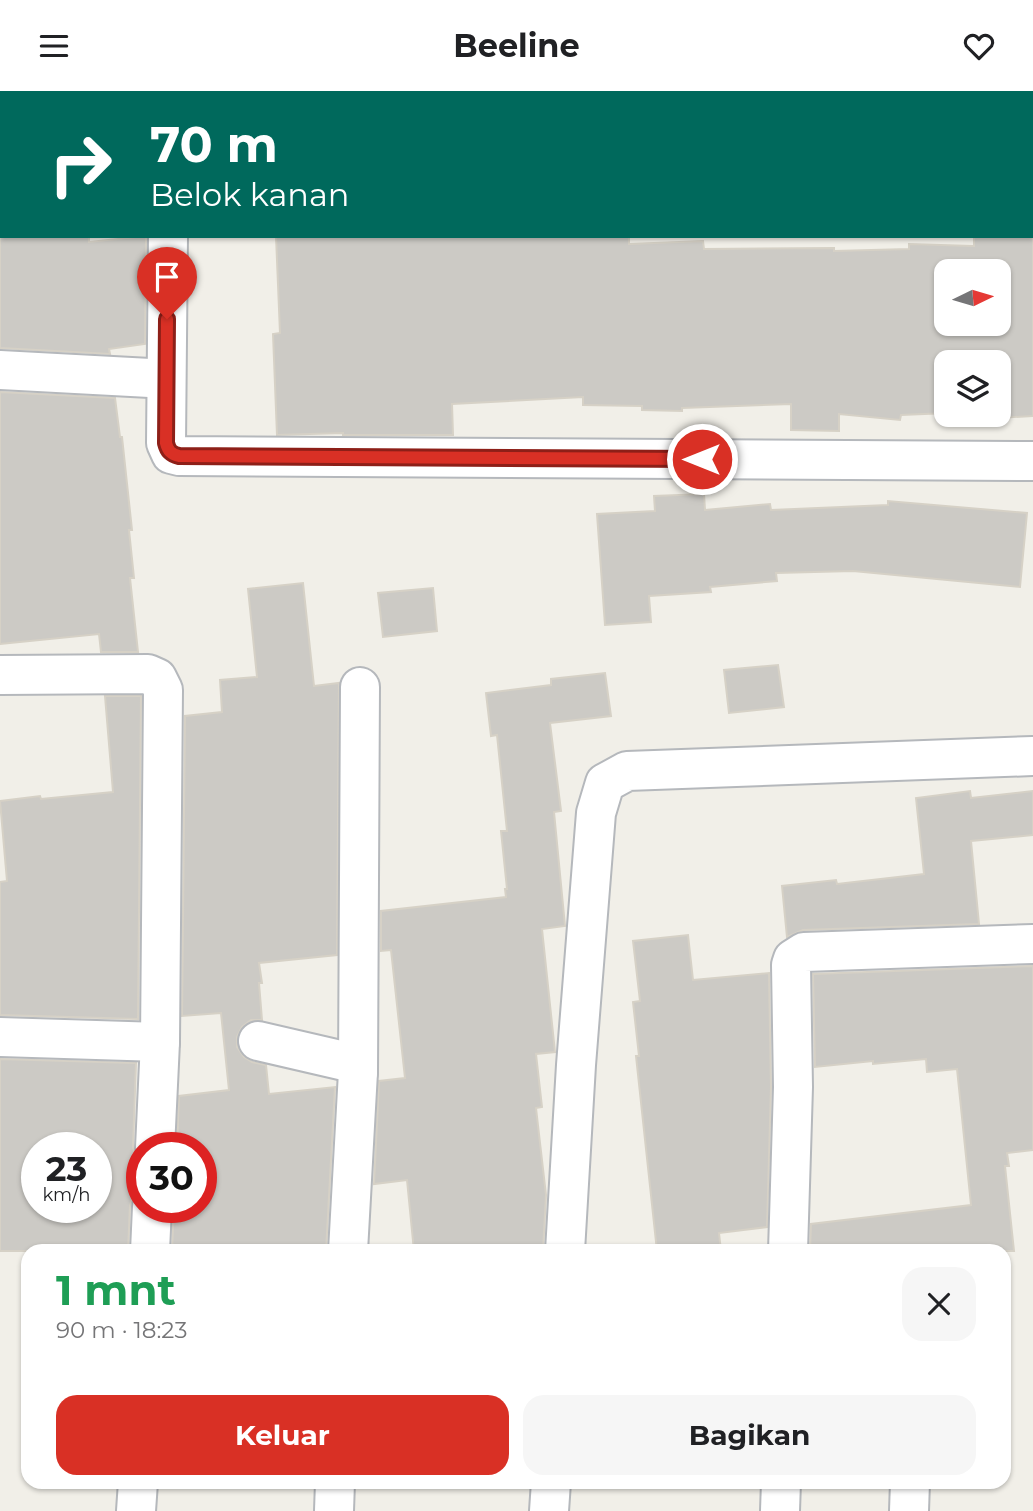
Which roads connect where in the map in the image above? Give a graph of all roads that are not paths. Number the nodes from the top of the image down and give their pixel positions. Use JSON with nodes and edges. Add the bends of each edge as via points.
{"nodes":[{"id":1,"x":168,"y":238,"type":"edge"},
{"id":2,"x":0,"y":370,"type":"edge"},
{"id":3,"x":166,"y":375,"type":"junction"},
{"id":4,"x":1033,"y":461,"type":"edge"},
{"id":5,"x":0,"y":675,"type":"edge"},
{"id":6,"x":360,"y":687,"type":"dead end"},
{"id":7,"x":1033,"y":756,"type":"edge"},
{"id":8,"x":1033,"y":944,"type":"edge"},
{"id":9,"x":0,"y":1037,"type":"edge"},
{"id":10,"x":258,"y":1041,"type":"dead end"},
{"id":11,"x":160,"y":1042,"type":"junction"},
{"id":12,"x":358,"y":1072,"type":"junction"},
{"id":13,"x":156,"y":1132,"type":"edge"},
{"id":14,"x":151,"y":1223,"type":"edge"},
{"id":15,"x":150,"y":1244,"type":"edge"},
{"id":16,"x":348,"y":1244,"type":"edge"},
{"id":17,"x":565,"y":1244,"type":"edge"},
{"id":18,"x":788,"y":1244,"type":"edge"},
{"id":19,"x":138,"y":1489,"type":"edge"},
{"id":20,"x":335,"y":1489,"type":"edge"},
{"id":21,"x":551,"y":1489,"type":"edge"},
{"id":22,"x":781,"y":1489,"type":"edge"},
{"id":23,"x":910,"y":1489,"type":"edge"},
{"id":24,"x":136,"y":1511,"type":"edge"},
{"id":25,"x":334,"y":1511,"type":"edge"},
{"id":26,"x":549,"y":1511,"type":"edge"},
{"id":27,"x":780,"y":1511,"type":"edge"},
{"id":28,"x":909,"y":1511,"type":"edge"}],
"edges":[{"from":1,"to":3,"type":"street"},
{"from":2,"to":3,"type":"street","via":[[150,379]]},
{"from":3,"to":4,"type":"street","via":[[166,443],[171,454],[179,456]]},
{"from":5,"to":11,"type":"street","via":[[148,674],[157,678],[163,690]]},
{"from":6,"to":12,"type":"street"},
{"from":7,"to":17,"type":"street","via":[[627,771],[605,783],[596,813]]},
{"from":8,"to":18,"type":"street","via":[[804,952],[793,959]]},
{"from":9,"to":11,"type":"street"},
{"from":10,"to":12,"type":"street","via":[[353,1063]]},
{"from":11,"to":13,"type":"street"},
{"from":12,"to":16,"type":"street"},
{"from":14,"to":15,"type":"street"},
{"from":19,"to":24,"type":"street"},
{"from":20,"to":25,"type":"street"},
{"from":21,"to":26,"type":"street"},
{"from":22,"to":27,"type":"street"},
{"from":23,"to":28,"type":"street"}]}
